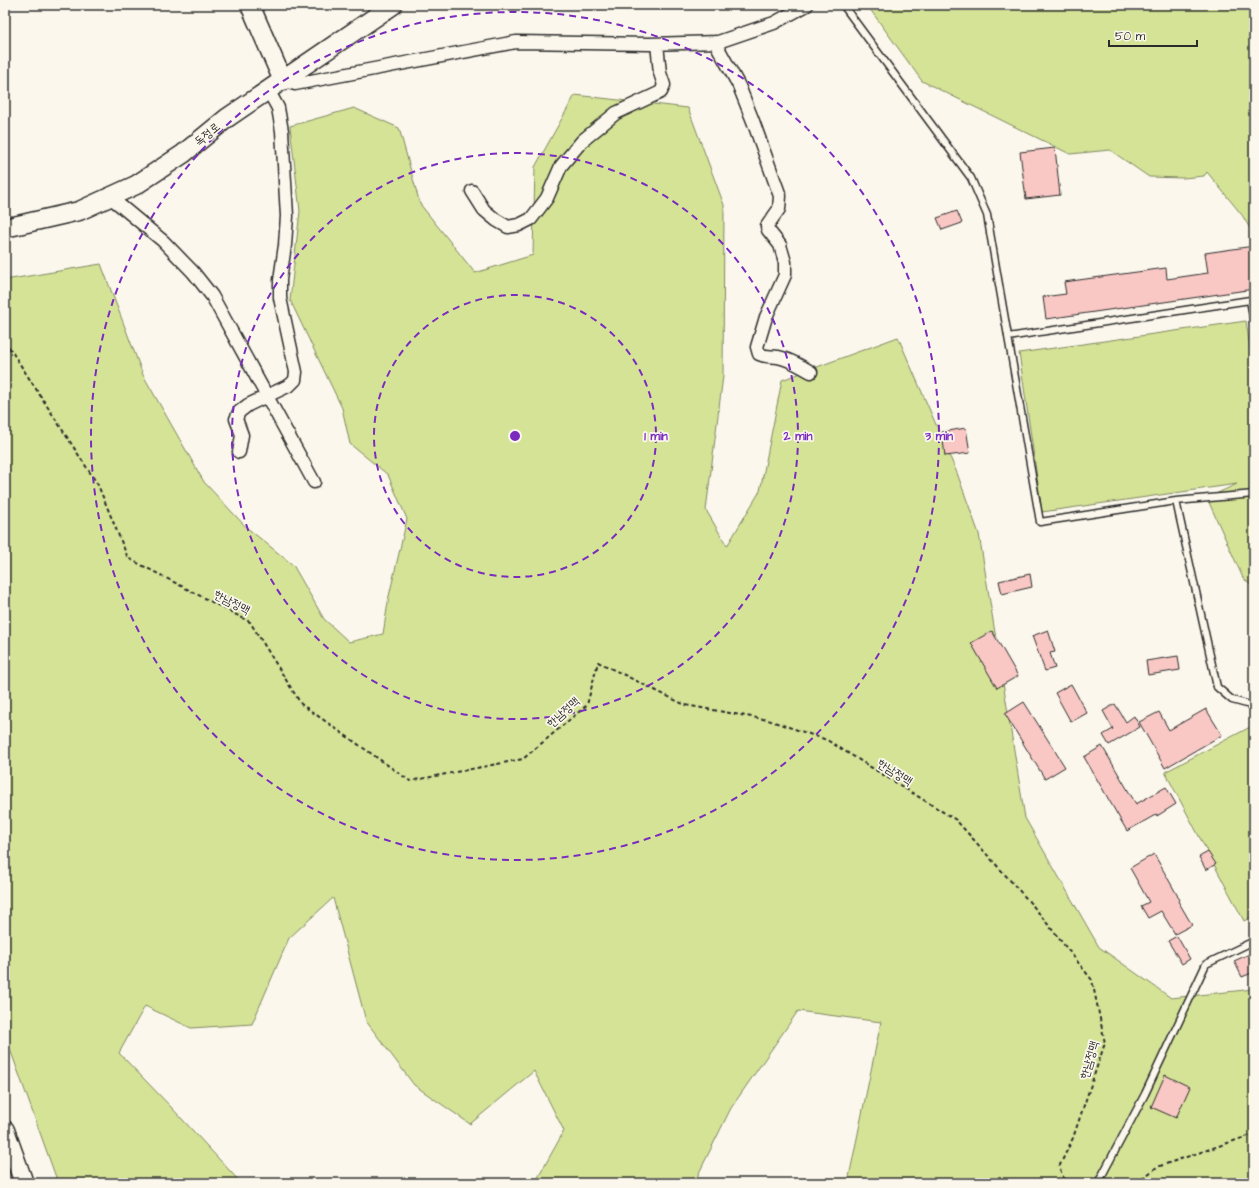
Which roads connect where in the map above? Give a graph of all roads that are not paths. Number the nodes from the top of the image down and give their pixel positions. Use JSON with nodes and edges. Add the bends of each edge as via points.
{"nodes":[{"id":1,"x":250,"y":5,"type":"edge"},
{"id":2,"x":393,"y":5,"type":"edge"},
{"id":3,"x":807,"y":5,"type":"edge"},
{"id":4,"x":843,"y":5,"type":"edge"},
{"id":5,"x":715,"y":42,"type":"junction"},
{"id":6,"x":657,"y":44,"type":"junction"},
{"id":7,"x":276,"y":86,"type":"junction"},
{"id":8,"x":472,"y":191,"type":"dead end"},
{"id":9,"x":110,"y":197,"type":"junction"},
{"id":10,"x":5,"y":228,"type":"edge"},
{"id":11,"x":1254,"y":323,"type":"edge"},
{"id":12,"x":1008,"y":337,"type":"junction"},
{"id":13,"x":811,"y":372,"type":"dead end"},
{"id":14,"x":266,"y":395,"type":"junction"},
{"id":15,"x":239,"y":452,"type":"dead end"},
{"id":16,"x":314,"y":482,"type":"dead end"},
{"id":17,"x":1254,"y":494,"type":"edge"},
{"id":18,"x":1176,"y":501,"type":"junction"},
{"id":19,"x":1254,"y":706,"type":"edge"},
{"id":20,"x":1254,"y":941,"type":"edge"},
{"id":21,"x":5,"y":1130,"type":"edge"},
{"id":22,"x":24,"y":1183,"type":"edge"},
{"id":23,"x":1098,"y":1183,"type":"edge"}],
"edges":[{"from":1,"to":7,"type":"street"},
{"from":2,"to":7,"type":"street","name":"독정로"},
{"from":3,"to":5,"type":"street","via":[[774,23]]},
{"from":4,"to":12,"type":"lane","via":[[971,178],[987,216]]},
{"from":5,"to":6,"type":"street"},
{"from":5,"to":13,"type":"street","via":[[739,86],[780,196],[779,209],[767,226],[780,245],[785,262],[785,275],[766,317],[757,347],[759,354],[789,360]]},
{"from":6,"to":7,"type":"street","via":[[516,42]]},
{"from":6,"to":8,"type":"street","via":[[664,85],[661,92],[616,113],[582,141],[561,166],[547,198],[531,219],[508,227],[484,210]]},
{"from":7,"to":9,"type":"street","name":"독정로","via":[[227,118],[183,154],[136,185]]},
{"from":7,"to":14,"type":"street","via":[[282,131],[287,216],[280,298],[296,372],[295,380],[290,384]]},
{"from":9,"to":10,"type":"street","name":"독정로","via":[[79,211]]},
{"from":9,"to":14,"type":"street","via":[[163,241],[193,272],[226,320]]},
{"from":11,"to":12,"type":"lane","via":[[1250,300]]},
{"from":12,"to":18,"type":"lane","via":[[1040,522]]},
{"from":14,"to":15,"type":"street","via":[[239,412],[236,419],[242,435]]},
{"from":14,"to":16,"type":"street"},
{"from":17,"to":18,"type":"lane"},
{"from":18,"to":19,"type":"lane","via":[[1217,687],[1232,700]]},
{"from":20,"to":23,"type":"lane","via":[[1206,964],[1145,1094]]},
{"from":21,"to":22,"type":"street"}]}
